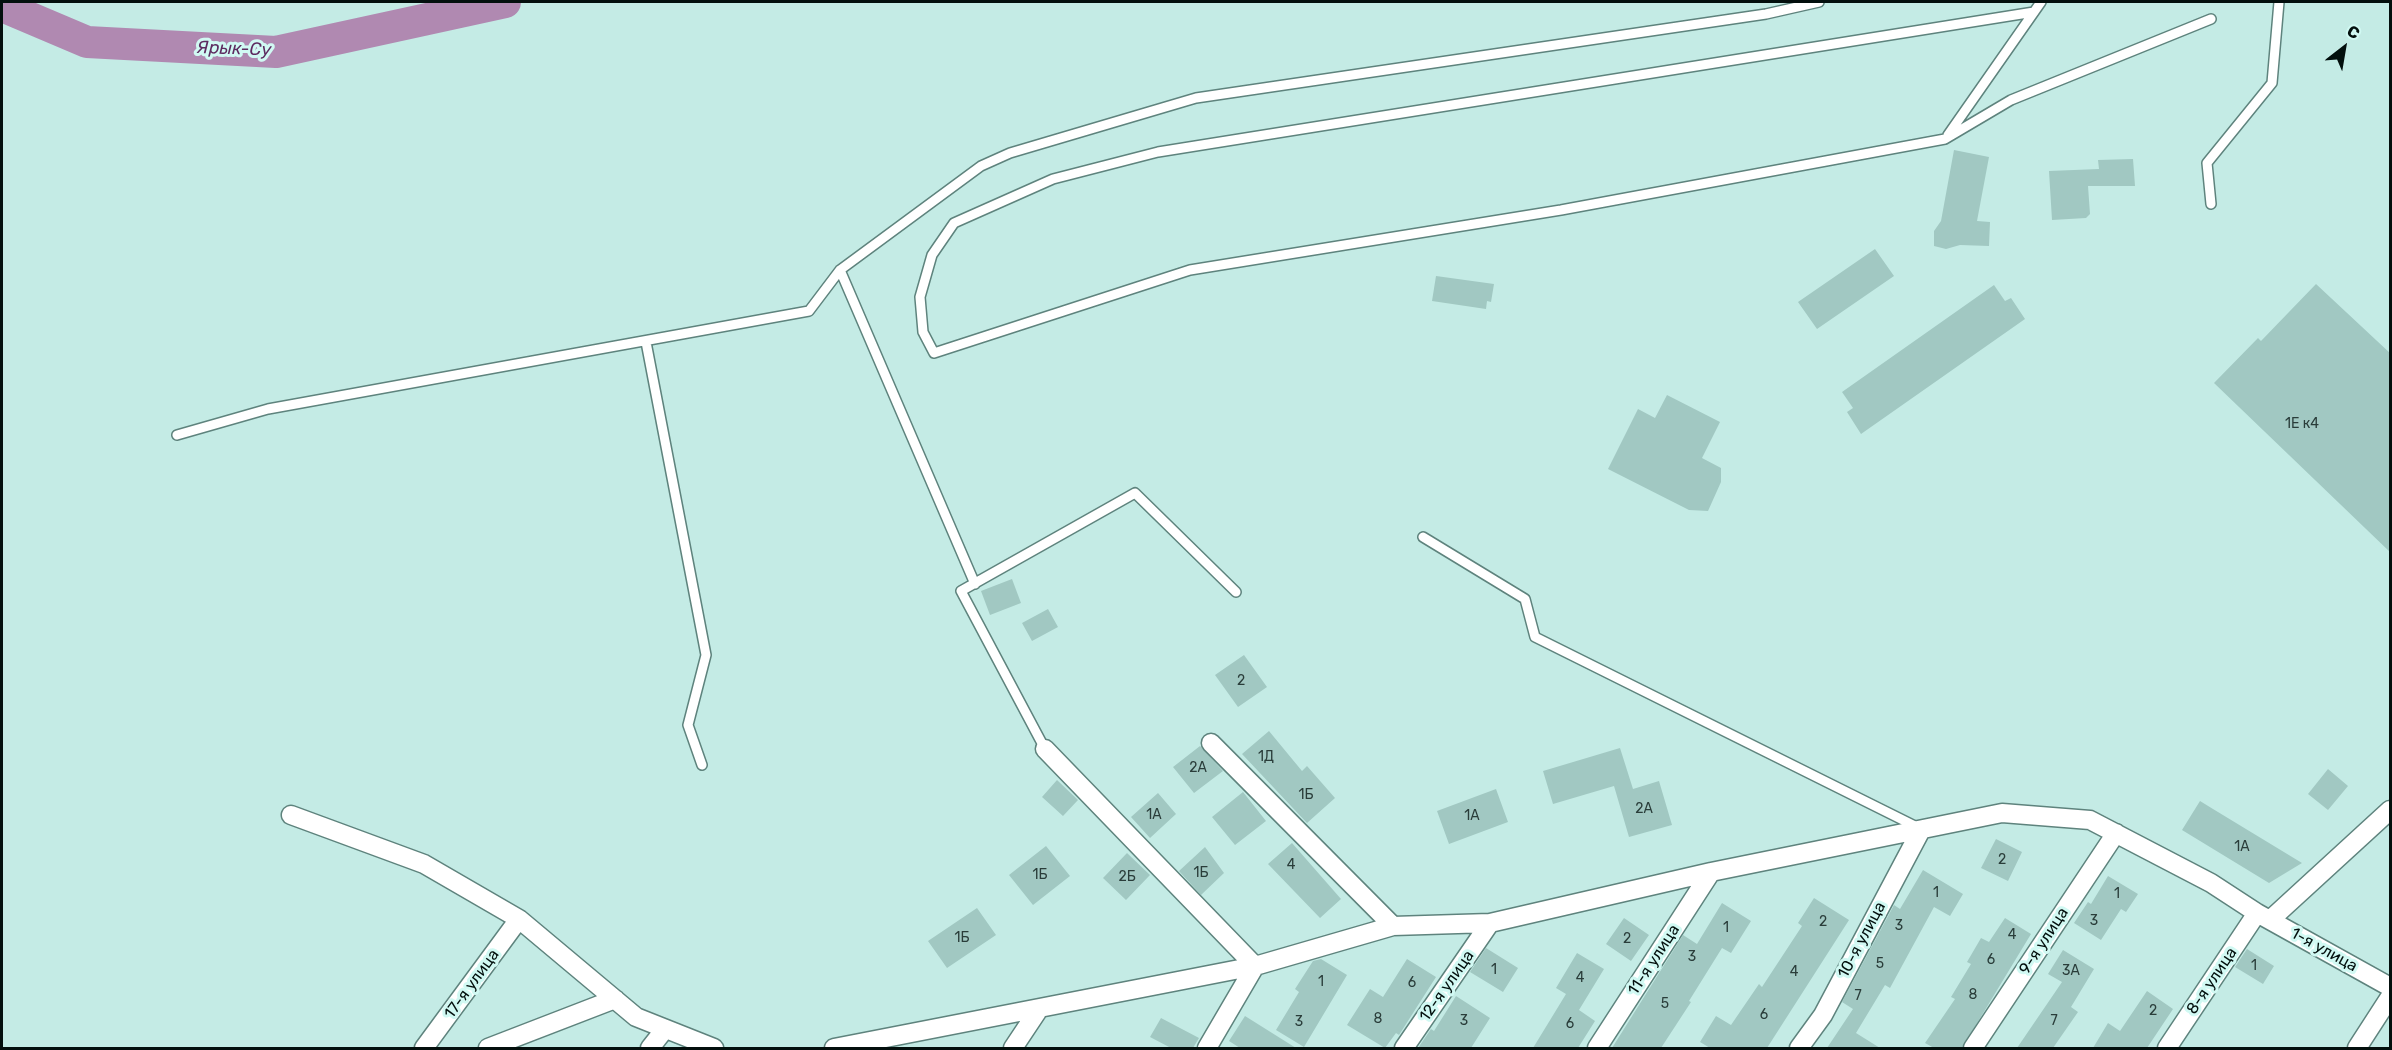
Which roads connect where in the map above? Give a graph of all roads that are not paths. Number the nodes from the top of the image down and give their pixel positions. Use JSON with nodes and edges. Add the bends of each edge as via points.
{"nodes":[{"id":1,"x":1819,"y":2,"type":"edge"},
{"id":2,"x":2041,"y":2,"type":"edge"},
{"id":3,"x":2279,"y":2,"type":"edge"},
{"id":4,"x":2034,"y":12,"type":"junction"},
{"id":5,"x":2211,"y":19,"type":"dead end"},
{"id":6,"x":1945,"y":139,"type":"junction"},
{"id":7,"x":2211,"y":204,"type":"dead end"},
{"id":8,"x":840,"y":270,"type":"junction"},
{"id":9,"x":646,"y":342,"type":"junction"},
{"id":10,"x":177,"y":435,"type":"dead end"},
{"id":11,"x":1423,"y":537,"type":"dead end"},
{"id":12,"x":975,"y":584,"type":"junction"},
{"id":13,"x":1236,"y":592,"type":"dead end"},
{"id":14,"x":1211,"y":743,"type":"dead end"},
{"id":15,"x":1045,"y":749,"type":"joint"},
{"id":16,"x":702,"y":765,"type":"dead end"},
{"id":17,"x":2391,"y":810,"type":"edge"},
{"id":18,"x":291,"y":815,"type":"dead end"},
{"id":19,"x":1921,"y":830,"type":"junction"},
{"id":20,"x":2116,"y":833,"type":"junction"},
{"id":21,"x":1711,"y":872,"type":"junction"},
{"id":22,"x":2263,"y":916,"type":"junction"},
{"id":23,"x":519,"y":919,"type":"junction"},
{"id":24,"x":1490,"y":923,"type":"junction"},
{"id":25,"x":1393,"y":926,"type":"junction"},
{"id":26,"x":1255,"y":966,"type":"junction"},
{"id":27,"x":2391,"y":987,"type":"edge"},
{"id":28,"x":2391,"y":997,"type":"edge"},
{"id":29,"x":615,"y":999,"type":"junction"},
{"id":30,"x":1039,"y":1009,"type":"junction"},
{"id":31,"x":666,"y":1029,"type":"junction"},
{"id":32,"x":424,"y":1048,"type":"edge"},
{"id":33,"x":488,"y":1048,"type":"edge"},
{"id":34,"x":650,"y":1048,"type":"edge"},
{"id":35,"x":714,"y":1048,"type":"edge"},
{"id":36,"x":834,"y":1048,"type":"edge"},
{"id":37,"x":1013,"y":1048,"type":"edge"},
{"id":38,"x":1207,"y":1048,"type":"edge"},
{"id":39,"x":1404,"y":1048,"type":"edge"},
{"id":40,"x":1597,"y":1048,"type":"edge"},
{"id":41,"x":1799,"y":1048,"type":"edge"},
{"id":42,"x":1973,"y":1048,"type":"edge"},
{"id":43,"x":2167,"y":1048,"type":"edge"},
{"id":44,"x":2357,"y":1048,"type":"edge"}],
"edges":[{"from":1,"to":8,"type":"lane","via":[[1766,14],[1196,98],[1010,153],[981,166]]},
{"from":2,"to":4,"type":"lane"},
{"from":3,"to":7,"type":"lane","via":[[2272,83],[2207,163]]},
{"from":4,"to":6,"type":"lane"},
{"from":4,"to":6,"type":"lane","via":[[1158,152],[1053,179],[954,223],[932,255],[920,297],[922,332],[934,353],[1190,270],[1561,210]]},
{"from":5,"to":6,"type":"lane","via":[[2011,100]]},
{"from":8,"to":9,"type":"lane","via":[[809,311]]},
{"from":8,"to":12,"type":"lane"},
{"from":9,"to":10,"type":"lane","via":[[268,409]]},
{"from":9,"to":16,"type":"lane","via":[[706,655],[688,725]]},
{"from":11,"to":19,"type":"lane","via":[[1525,599],[1535,637]]},
{"from":12,"to":13,"type":"lane","via":[[1135,493]]},
{"from":12,"to":15,"type":"lane","via":[[961,591]]},
{"from":14,"to":25,"type":"street"},
{"from":15,"to":26,"type":"street"},
{"from":17,"to":22,"type":"street","name":"8-я улица"},
{"from":18,"to":23,"type":"street","via":[[424,864]]},
{"from":19,"to":20,"type":"street","name":"1-я улица","via":[[2002,813],[2090,820]]},
{"from":19,"to":21,"type":"street","name":"1-я улица"},
{"from":19,"to":41,"type":"street","name":"10-я улица","via":[[1822,1015]]},
{"from":20,"to":22,"type":"street","name":"1-я улица","via":[[2211,882]]},
{"from":20,"to":42,"type":"street","name":"9-я улица"},
{"from":21,"to":24,"type":"street","name":"1-я улица"},
{"from":21,"to":40,"type":"street","name":"11-я улица"},
{"from":22,"to":27,"type":"street","name":"1-я улица"},
{"from":22,"to":43,"type":"street","name":"8-я улица"},
{"from":23,"to":29,"type":"street"},
{"from":23,"to":32,"type":"street","name":"17-я улица"},
{"from":24,"to":25,"type":"street","name":"1-я улица"},
{"from":24,"to":39,"type":"street","name":"12-я улица"},
{"from":25,"to":26,"type":"street","name":"1-я улица"},
{"from":26,"to":30,"type":"street","name":"1-я улица"},
{"from":26,"to":38,"type":"street"},
{"from":28,"to":44,"type":"street"},
{"from":29,"to":31,"type":"street","via":[[636,1017]]},
{"from":29,"to":33,"type":"street"},
{"from":30,"to":36,"type":"street","name":"1-я улица"},
{"from":30,"to":37,"type":"street"},
{"from":31,"to":34,"type":"street"},
{"from":31,"to":35,"type":"street"}]}
